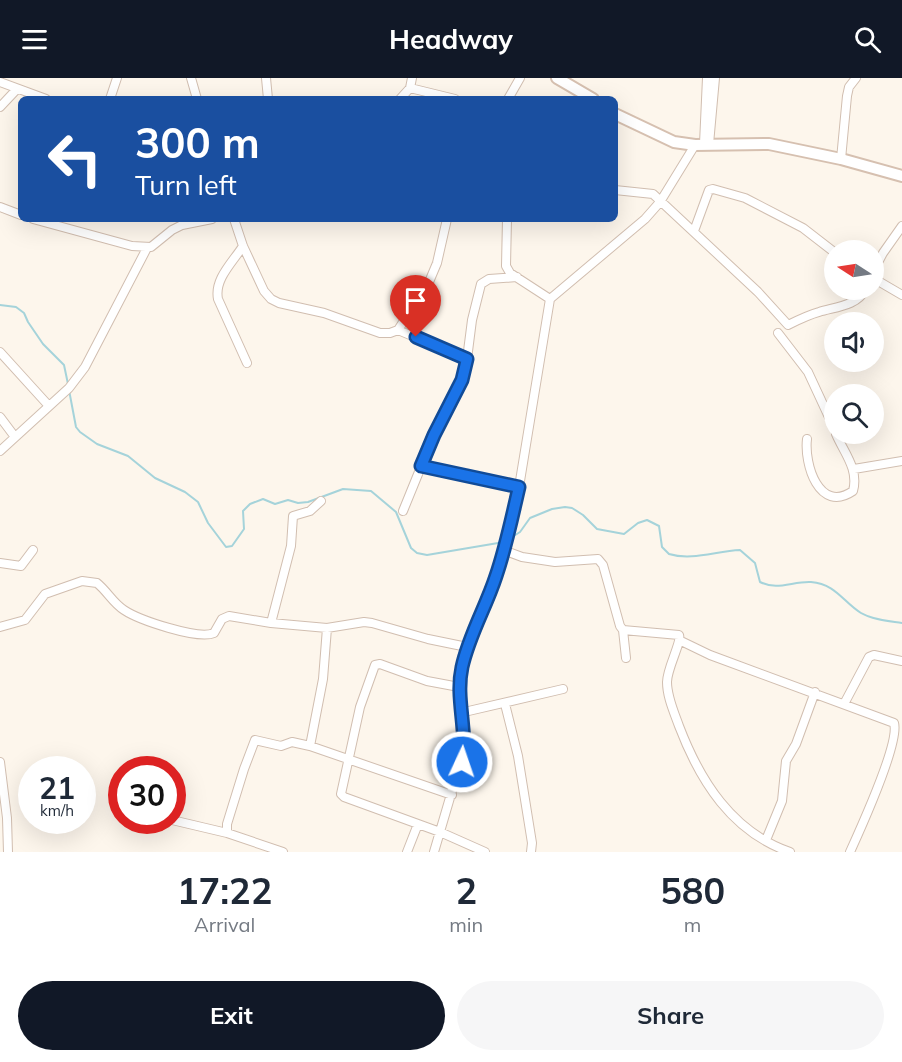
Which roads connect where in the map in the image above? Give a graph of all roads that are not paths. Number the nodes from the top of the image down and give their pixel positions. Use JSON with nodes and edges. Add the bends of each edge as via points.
{"nodes":[{"id":1,"x":117,"y":78,"type":"edge"},
{"id":2,"x":191,"y":78,"type":"edge"},
{"id":3,"x":266,"y":78,"type":"edge"},
{"id":4,"x":412,"y":78,"type":"edge"},
{"id":5,"x":520,"y":78,"type":"edge"},
{"id":6,"x":557,"y":78,"type":"edge"},
{"id":7,"x":707,"y":78,"type":"edge"},
{"id":8,"x":715,"y":78,"type":"edge"},
{"id":9,"x":848,"y":78,"type":"edge"},
{"id":10,"x":856,"y":78,"type":"edge"},
{"id":11,"x":0,"y":82,"type":"edge"},
{"id":12,"x":849,"y":87,"type":"junction"},
{"id":13,"x":410,"y":88,"type":"junction"},
{"id":14,"x":17,"y":89,"type":"junction"},
{"id":15,"x":37,"y":96,"type":"edge"},
{"id":16,"x":111,"y":96,"type":"edge"},
{"id":17,"x":196,"y":96,"type":"edge"},
{"id":18,"x":268,"y":96,"type":"edge"},
{"id":19,"x":403,"y":96,"type":"edge"},
{"id":20,"x":442,"y":96,"type":"edge"},
{"id":21,"x":510,"y":96,"type":"edge"},
{"id":22,"x":588,"y":96,"type":"edge"},
{"id":23,"x":0,"y":107,"type":"edge"},
{"id":24,"x":618,"y":115,"type":"edge"},
{"id":25,"x":703,"y":144,"type":"junction"},
{"id":26,"x":841,"y":159,"type":"junction"},
{"id":27,"x":902,"y":176,"type":"edge"},
{"id":28,"x":618,"y":190,"type":"edge"},
{"id":29,"x":660,"y":202,"type":"junction"},
{"id":30,"x":0,"y":207,"type":"edge"},
{"id":31,"x":18,"y":214,"type":"edge"},
{"id":32,"x":44,"y":222,"type":"edge"},
{"id":33,"x":173,"y":222,"type":"edge"},
{"id":34,"x":197,"y":222,"type":"edge"},
{"id":35,"x":235,"y":222,"type":"edge"},
{"id":36,"x":446,"y":222,"type":"edge"},
{"id":37,"x":507,"y":222,"type":"edge"},
{"id":38,"x":902,"y":226,"type":"edge"},
{"id":39,"x":172,"y":230,"type":"junction"},
{"id":40,"x":694,"y":231,"type":"junction"},
{"id":41,"x":824,"y":244,"type":"edge"},
{"id":42,"x":243,"y":246,"type":"junction"},
{"id":43,"x":147,"y":248,"type":"junction"},
{"id":44,"x":884,"y":252,"type":"edge"},
{"id":45,"x":517,"y":277,"type":"junction"},
{"id":46,"x":884,"y":284,"type":"edge"},
{"id":47,"x":902,"y":295,"type":"edge"},
{"id":48,"x":550,"y":299,"type":"junction"},
{"id":49,"x":855,"y":300,"type":"edge"},
{"id":50,"x":398,"y":330,"type":"junction"},
{"id":51,"x":778,"y":333,"type":"dead end"},
{"id":52,"x":0,"y":352,"type":"edge"},
{"id":53,"x":467,"y":359,"type":"junction"},
{"id":54,"x":247,"y":363,"type":"dead end"},
{"id":55,"x":48,"y":406,"type":"junction"},
{"id":56,"x":824,"y":406,"type":"edge"},
{"id":57,"x":0,"y":417,"type":"edge"},
{"id":58,"x":15,"y":437,"type":"junction"},
{"id":59,"x":807,"y":439,"type":"dead end"},
{"id":60,"x":841,"y":444,"type":"edge"},
{"id":61,"x":0,"y":452,"type":"edge"},
{"id":62,"x":902,"y":461,"type":"edge"},
{"id":63,"x":421,"y":466,"type":"junction"},
{"id":64,"x":854,"y":469,"type":"junction"},
{"id":65,"x":519,"y":487,"type":"junction"},
{"id":66,"x":321,"y":501,"type":"dead end"},
{"id":67,"x":403,"y":511,"type":"dead end"},
{"id":68,"x":504,"y":549,"type":"junction"},
{"id":69,"x":33,"y":550,"type":"dead end"},
{"id":70,"x":0,"y":563,"type":"edge"},
{"id":71,"x":272,"y":623,"type":"junction"},
{"id":72,"x":0,"y":627,"type":"edge"},
{"id":73,"x":327,"y":628,"type":"junction"},
{"id":74,"x":623,"y":630,"type":"junction"},
{"id":75,"x":681,"y":640,"type":"junction"},
{"id":76,"x":467,"y":647,"type":"junction"},
{"id":77,"x":626,"y":658,"type":"dead end"},
{"id":78,"x":902,"y":661,"type":"edge"},
{"id":79,"x":459,"y":687,"type":"junction"},
{"id":80,"x":563,"y":689,"type":"dead end"},
{"id":81,"x":815,"y":692,"type":"junction"},
{"id":82,"x":505,"y":704,"type":"junction"},
{"id":83,"x":844,"y":704,"type":"junction"},
{"id":84,"x":460,"y":712,"type":"junction"},
{"id":85,"x":898,"y":724,"type":"edge"},
{"id":86,"x":310,"y":746,"type":"junction"},
{"id":87,"x":349,"y":759,"type":"junction"},
{"id":88,"x":0,"y":762,"type":"edge"},
{"id":89,"x":452,"y":795,"type":"junction"},
{"id":90,"x":3,"y":807,"type":"edge"},
{"id":91,"x":186,"y":823,"type":"edge"},
{"id":92,"x":417,"y":824,"type":"junction"},
{"id":93,"x":226,"y":832,"type":"junction"},
{"id":94,"x":440,"y":832,"type":"junction"},
{"id":95,"x":766,"y":840,"type":"junction"},
{"id":96,"x":5,"y":848,"type":"edge"},
{"id":97,"x":283,"y":852,"type":"edge"},
{"id":98,"x":407,"y":852,"type":"edge"},
{"id":99,"x":435,"y":852,"type":"edge"},
{"id":100,"x":485,"y":852,"type":"edge"},
{"id":101,"x":531,"y":852,"type":"edge"},
{"id":102,"x":790,"y":852,"type":"edge"},
{"id":103,"x":850,"y":852,"type":"edge"}],
"edges":[{"from":1,"to":16,"type":"street"},
{"from":2,"to":17,"type":"street"},
{"from":3,"to":18,"type":"street"},
{"from":4,"to":13,"type":"street"},
{"from":5,"to":21,"type":"street"},
{"from":6,"to":22,"type":"street"},
{"from":7,"to":25,"type":"street"},
{"from":8,"to":25,"type":"street"},
{"from":9,"to":12,"type":"street"},
{"from":10,"to":12,"type":"street"},
{"from":11,"to":14,"type":"street"},
{"from":12,"to":26,"type":"street"},
{"from":13,"to":19,"type":"street"},
{"from":13,"to":20,"type":"street"},
{"from":14,"to":15,"type":"street"},
{"from":14,"to":23,"type":"street"},
{"from":24,"to":25,"type":"street","via":[[674,142]]},
{"from":25,"to":26,"type":"street","via":[[769,144]]},
{"from":25,"to":29,"type":"street"},
{"from":26,"to":27,"type":"street"},
{"from":28,"to":29,"type":"street","via":[[653,194]]},
{"from":29,"to":40,"type":"street"},
{"from":29,"to":48,"type":"street"},
{"from":30,"to":31,"type":"street"},
{"from":32,"to":43,"type":"street"},
{"from":33,"to":39,"type":"street"},
{"from":34,"to":39,"type":"street"},
{"from":35,"to":42,"type":"street"},
{"from":36,"to":50,"type":"street","via":[[429,282]]},
{"from":37,"to":45,"type":"street","via":[[506,266]]},
{"from":38,"to":44,"type":"street"},
{"from":39,"to":43,"type":"street"},
{"from":40,"to":41,"type":"street","via":[[711,189],[745,198],[803,228]]},
{"from":40,"to":49,"type":"street","via":[[788,326]]},
{"from":42,"to":50,"type":"street","via":[[271,299],[380,333]]},
{"from":42,"to":54,"type":"street","via":[[216,290]]},
{"from":43,"to":55,"type":"street","via":[[85,368]]},
{"from":45,"to":48,"type":"street"},
{"from":45,"to":53,"type":"street","via":[[489,279],[481,284]]},
{"from":46,"to":47,"type":"street"},
{"from":48,"to":65,"type":"street"},
{"from":50,"to":53,"type":"street"},
{"from":51,"to":56,"type":"street","via":[[808,372]]},
{"from":52,"to":55,"type":"street"},
{"from":53,"to":63,"type":"street","via":[[462,380]]},
{"from":55,"to":58,"type":"street"},
{"from":57,"to":58,"type":"street"},
{"from":58,"to":61,"type":"street"},
{"from":59,"to":64,"type":"street","via":[[808,469],[820,490],[832,496],[846,496],[856,482]]},
{"from":60,"to":64,"type":"street"},
{"from":62,"to":64,"type":"street"},
{"from":63,"to":65,"type":"street"},
{"from":63,"to":67,"type":"street"},
{"from":65,"to":68,"type":"street"},
{"from":66,"to":71,"type":"street","via":[[310,511],[293,516],[291,546]]},
{"from":68,"to":74,"type":"street","via":[[522,557],[555,562],[601,562]]},
{"from":68,"to":76,"type":"street"},
{"from":69,"to":70,"type":"street","via":[[21,566]]},
{"from":71,"to":72,"type":"street","via":[[226,616],[212,634],[174,629],[130,613],[97,583],[82,581],[45,594],[25,620]]},
{"from":71,"to":73,"type":"street"},
{"from":73,"to":76,"type":"street","via":[[372,623]]},
{"from":73,"to":86,"type":"street","via":[[323,679]]},
{"from":74,"to":75,"type":"street","via":[[675,634]]},
{"from":74,"to":77,"type":"street"},
{"from":75,"to":81,"type":"street","via":[[710,655]]},
{"from":75,"to":95,"type":"street","via":[[667,681],[688,749],[705,783],[726,810]]},
{"from":76,"to":79,"type":"street"},
{"from":78,"to":83,"type":"street","via":[[872,656]]},
{"from":79,"to":84,"type":"street"},
{"from":79,"to":87,"type":"street","via":[[375,665],[360,707]]},
{"from":80,"to":82,"type":"street"},
{"from":81,"to":83,"type":"street"},
{"from":81,"to":95,"type":"street","via":[[786,761],[782,801]]},
{"from":82,"to":84,"type":"street"},
{"from":82,"to":101,"type":"street","via":[[518,756]]},
{"from":83,"to":85,"type":"street"},
{"from":84,"to":89,"type":"street","via":[[464,750]]},
{"from":85,"to":103,"type":"street"},
{"from":86,"to":87,"type":"street"},
{"from":86,"to":93,"type":"street","via":[[254,741]]},
{"from":87,"to":89,"type":"street"},
{"from":87,"to":92,"type":"street","via":[[341,794]]},
{"from":88,"to":90,"type":"street"},
{"from":89,"to":94,"type":"street"},
{"from":90,"to":96,"type":"street"},
{"from":91,"to":93,"type":"street"},
{"from":92,"to":94,"type":"street"},
{"from":92,"to":98,"type":"street"},
{"from":93,"to":97,"type":"street"},
{"from":94,"to":99,"type":"street"},
{"from":94,"to":100,"type":"street"},
{"from":95,"to":102,"type":"street"}]}
